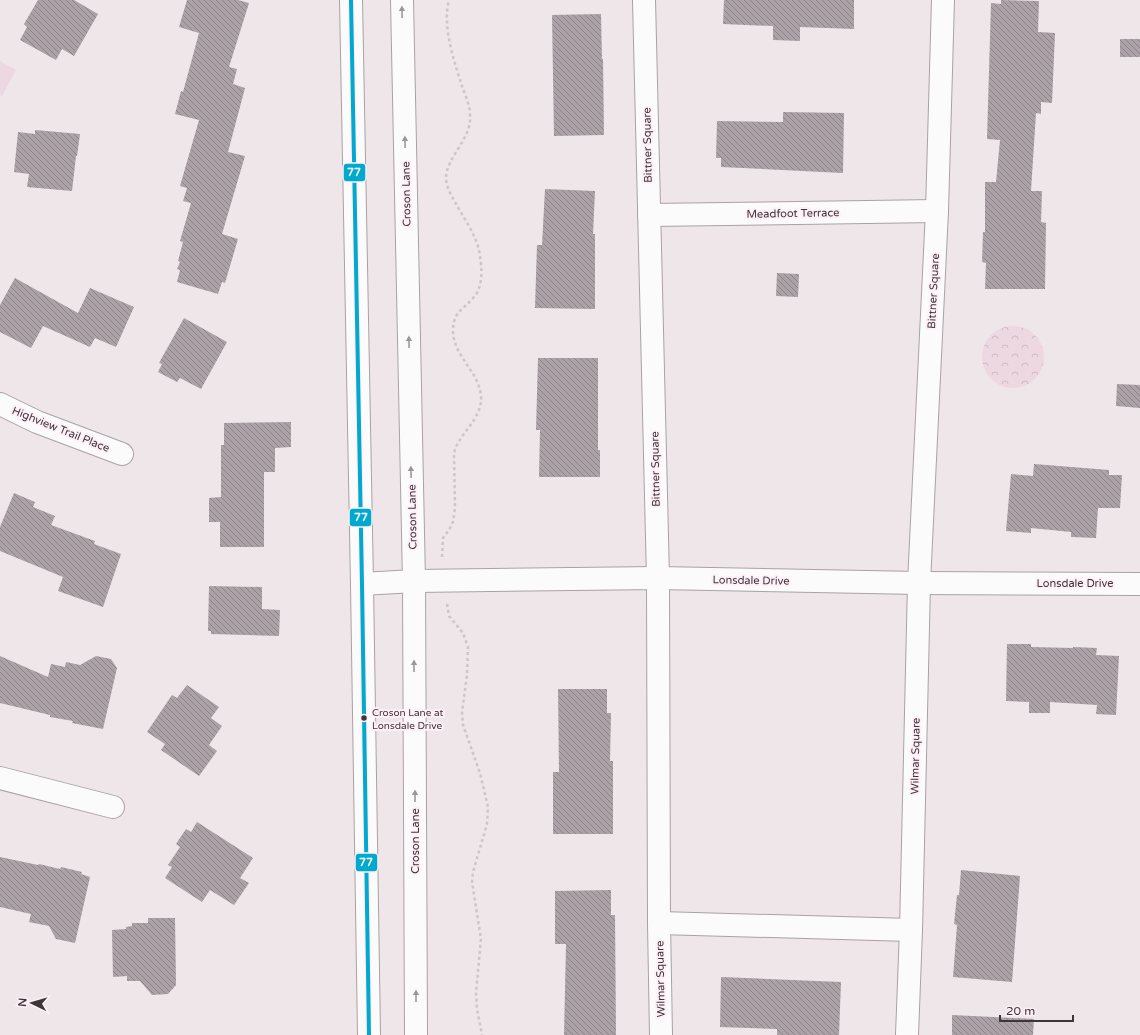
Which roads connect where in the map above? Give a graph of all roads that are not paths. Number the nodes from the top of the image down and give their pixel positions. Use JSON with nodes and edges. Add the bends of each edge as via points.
{"nodes":[{"id":1,"x":351,"y":0,"type":"edge"},
{"id":2,"x":402,"y":0,"type":"edge"},
{"id":3,"x":644,"y":0,"type":"edge"},
{"id":4,"x":943,"y":0,"type":"edge"},
{"id":5,"x":937,"y":211,"type":"junction"},
{"id":6,"x":649,"y":215,"type":"junction"},
{"id":7,"x":0,"y":404,"type":"edge"},
{"id":8,"x":122,"y":454,"type":"dead end"},
{"id":9,"x":658,"y":578,"type":"junction"},
{"id":10,"x":414,"y":581,"type":"junction"},
{"id":11,"x":919,"y":583,"type":"junction"},
{"id":12,"x":362,"y":584,"type":"junction"},
{"id":13,"x":1140,"y":584,"type":"edge"},
{"id":14,"x":0,"y":778,"type":"edge"},
{"id":15,"x":113,"y":807,"type":"dead end"},
{"id":16,"x":659,"y":924,"type":"junction"},
{"id":17,"x":911,"y":930,"type":"junction"},
{"id":18,"x":369,"y":1035,"type":"edge"},
{"id":19,"x":416,"y":1035,"type":"edge"},
{"id":20,"x":661,"y":1035,"type":"edge"},
{"id":21,"x":907,"y":1035,"type":"edge"}],
"edges":[{"from":1,"to":12,"type":"street"},
{"from":10,"to":2,"type":"street","name":"Croson Lane","one_way":true},
{"from":3,"to":6,"type":"street","name":"Bittner Square"},
{"from":4,"to":5,"type":"street","name":"Bittner Square"},
{"from":5,"to":6,"type":"street","name":"Meadfoot Terrace"},
{"from":5,"to":11,"type":"street","name":"Bittner Square"},
{"from":6,"to":9,"type":"street","name":"Bittner Square"},
{"from":7,"to":8,"type":"street","name":"Highview Trail Place","via":[[36,422]]},
{"from":9,"to":10,"type":"street","name":"Lonsdale Drive"},
{"from":9,"to":11,"type":"street","name":"Lonsdale Drive"},
{"from":9,"to":16,"type":"street","name":"Wilmar Square"},
{"from":10,"to":12,"type":"street","name":"Lonsdale Drive"},
{"from":19,"to":10,"type":"street","name":"Croson Lane","one_way":true},
{"from":11,"to":13,"type":"street","name":"Lonsdale Drive"},
{"from":11,"to":17,"type":"street","name":"Wilmar Square"},
{"from":12,"to":18,"type":"street"},
{"from":14,"to":15,"type":"street"},
{"from":16,"to":17,"type":"street"},
{"from":16,"to":20,"type":"street","name":"Wilmar Square"},
{"from":17,"to":21,"type":"street","name":"Wilmar Square"}]}
